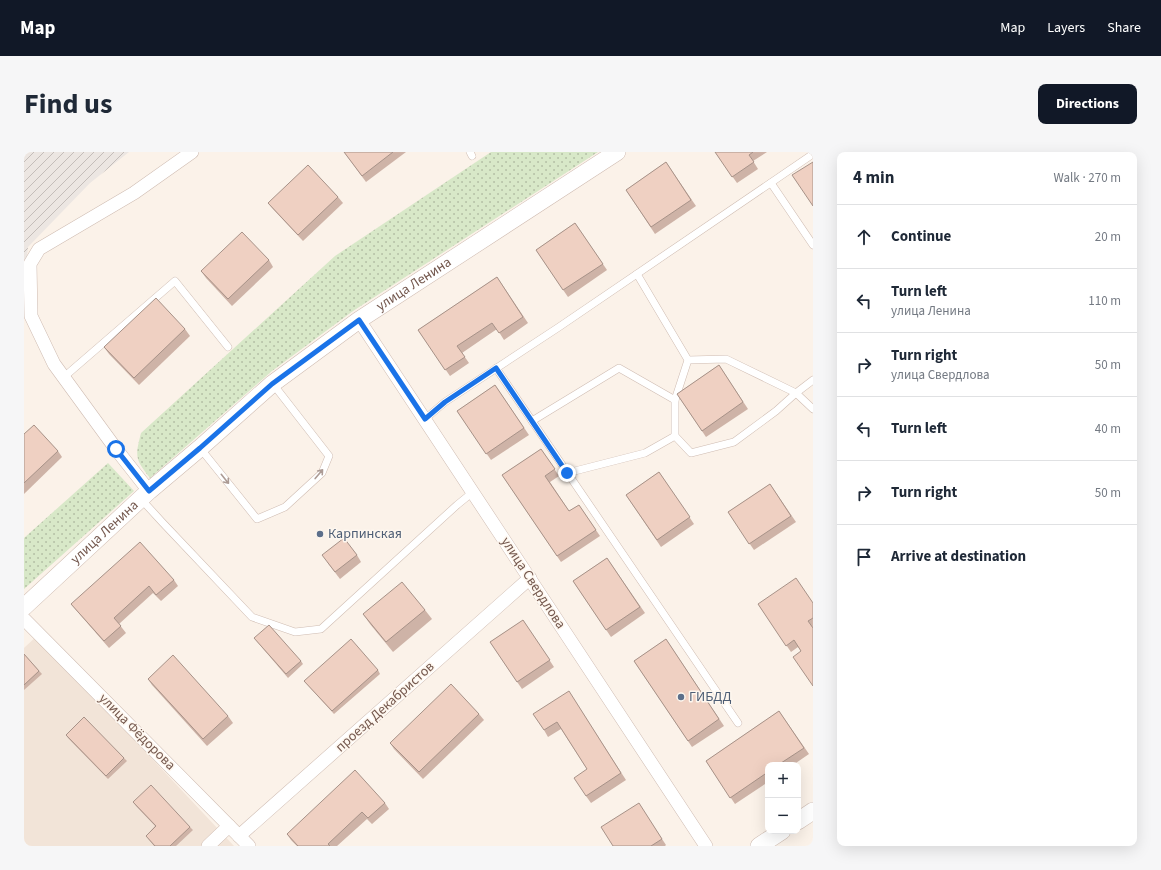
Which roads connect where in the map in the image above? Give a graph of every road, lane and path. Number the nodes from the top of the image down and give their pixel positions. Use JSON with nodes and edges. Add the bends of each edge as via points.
{"nodes":[{"id":1,"x":192,"y":152,"type":"edge"},
{"id":2,"x":617,"y":152,"type":"edge"},
{"id":3,"x":813,"y":154,"type":"edge"},
{"id":4,"x":771,"y":183,"type":"junction"},
{"id":5,"x":813,"y":245,"type":"edge"},
{"id":6,"x":27,"y":263,"type":"edge"},
{"id":7,"x":637,"y":274,"type":"junction"},
{"id":8,"x":359,"y":320,"type":"junction"},
{"id":9,"x":228,"y":347,"type":"dead end"},
{"id":10,"x":688,"y":360,"type":"junction"},
{"id":11,"x":496,"y":368,"type":"junction"},
{"id":12,"x":64,"y":377,"type":"junction"},
{"id":13,"x":813,"y":380,"type":"edge"},
{"id":14,"x":272,"y":384,"type":"junction"},
{"id":15,"x":796,"y":393,"type":"junction"},
{"id":16,"x":675,"y":400,"type":"junction"},
{"id":17,"x":813,"y":409,"type":"edge"},
{"id":18,"x":425,"y":419,"type":"junction"},
{"id":19,"x":532,"y":421,"type":"junction"},
{"id":20,"x":674,"y":436,"type":"junction"},
{"id":21,"x":200,"y":448,"type":"junction"},
{"id":22,"x":567,"y":473,"type":"junction"},
{"id":23,"x":473,"y":492,"type":"junction"},
{"id":24,"x":145,"y":495,"type":"junction"},
{"id":25,"x":530,"y":578,"type":"junction"},
{"id":26,"x":24,"y":607,"type":"edge"},
{"id":27,"x":24,"y":619,"type":"edge"},
{"id":28,"x":738,"y":723,"type":"dead end"},
{"id":29,"x":813,"y":811,"type":"edge"},
{"id":30,"x":801,"y":819,"type":"edge"},
{"id":31,"x":229,"y":826,"type":"junction"},
{"id":32,"x":777,"y":834,"type":"edge"},
{"id":33,"x":239,"y":836,"type":"junction"},
{"id":34,"x":208,"y":846,"type":"edge"},
{"id":35,"x":249,"y":846,"type":"edge"},
{"id":36,"x":706,"y":846,"type":"edge"},
{"id":37,"x":759,"y":846,"type":"edge"}],
"edges":[{"from":1,"to":6,"type":"street","via":[[134,193],[39,249]]},
{"from":2,"to":8,"type":"street","name":"улица Ленина"},
{"from":3,"to":4,"type":"lane"},
{"from":4,"to":5,"type":"lane"},
{"from":4,"to":7,"type":"lane"},
{"from":6,"to":12,"type":"street","via":[[31,316],[54,364]]},
{"from":7,"to":10,"type":"lane"},
{"from":7,"to":11,"type":"lane"},
{"from":8,"to":14,"type":"street","name":"улица Ленина"},
{"from":8,"to":18,"type":"street","name":"улица Свердлова"},
{"from":9,"to":12,"type":"lane","via":[[175,281]]},
{"from":10,"to":15,"type":"lane","via":[[726,359]]},
{"from":10,"to":16,"type":"lane"},
{"from":11,"to":18,"type":"lane","via":[[445,402]]},
{"from":11,"to":19,"type":"lane"},
{"from":12,"to":24,"type":"street","via":[[116,449]]},
{"from":13,"to":15,"type":"lane"},
{"from":14,"to":21,"type":"street","name":"улица Ленина"},
{"from":21,"to":14,"type":"lane","one_way":true,"via":[[257,519],[285,507],[322,473],[329,456]]},
{"from":15,"to":17,"type":"lane"},
{"from":15,"to":20,"type":"lane","via":[[734,442],[691,453]]},
{"from":16,"to":19,"type":"lane","via":[[619,368]]},
{"from":16,"to":20,"type":"lane"},
{"from":18,"to":23,"type":"street","name":"улица Свердлова"},
{"from":19,"to":22,"type":"lane"},
{"from":20,"to":22,"type":"lane","via":[[645,453]]},
{"from":21,"to":24,"type":"street","name":"улица Ленина"},
{"from":22,"to":28,"type":"lane"},
{"from":23,"to":24,"type":"lane","via":[[321,629],[295,632],[252,617],[162,522]]},
{"from":23,"to":25,"type":"street","name":"улица Свердлова"},
{"from":24,"to":26,"type":"street","name":"улица Ленина"},
{"from":25,"to":33,"type":"street","name":"проезд Декабристов"},
{"from":25,"to":36,"type":"street","name":"улица Свердлова"},
{"from":27,"to":31,"type":"street","name":"улица Фёдорова"},
{"from":29,"to":30,"type":"street"},
{"from":31,"to":33,"type":"street","name":"улица Фёдорова"},
{"from":31,"to":34,"type":"street"},
{"from":32,"to":37,"type":"street"},
{"from":33,"to":35,"type":"street","name":"улица Фёдорова"}]}
